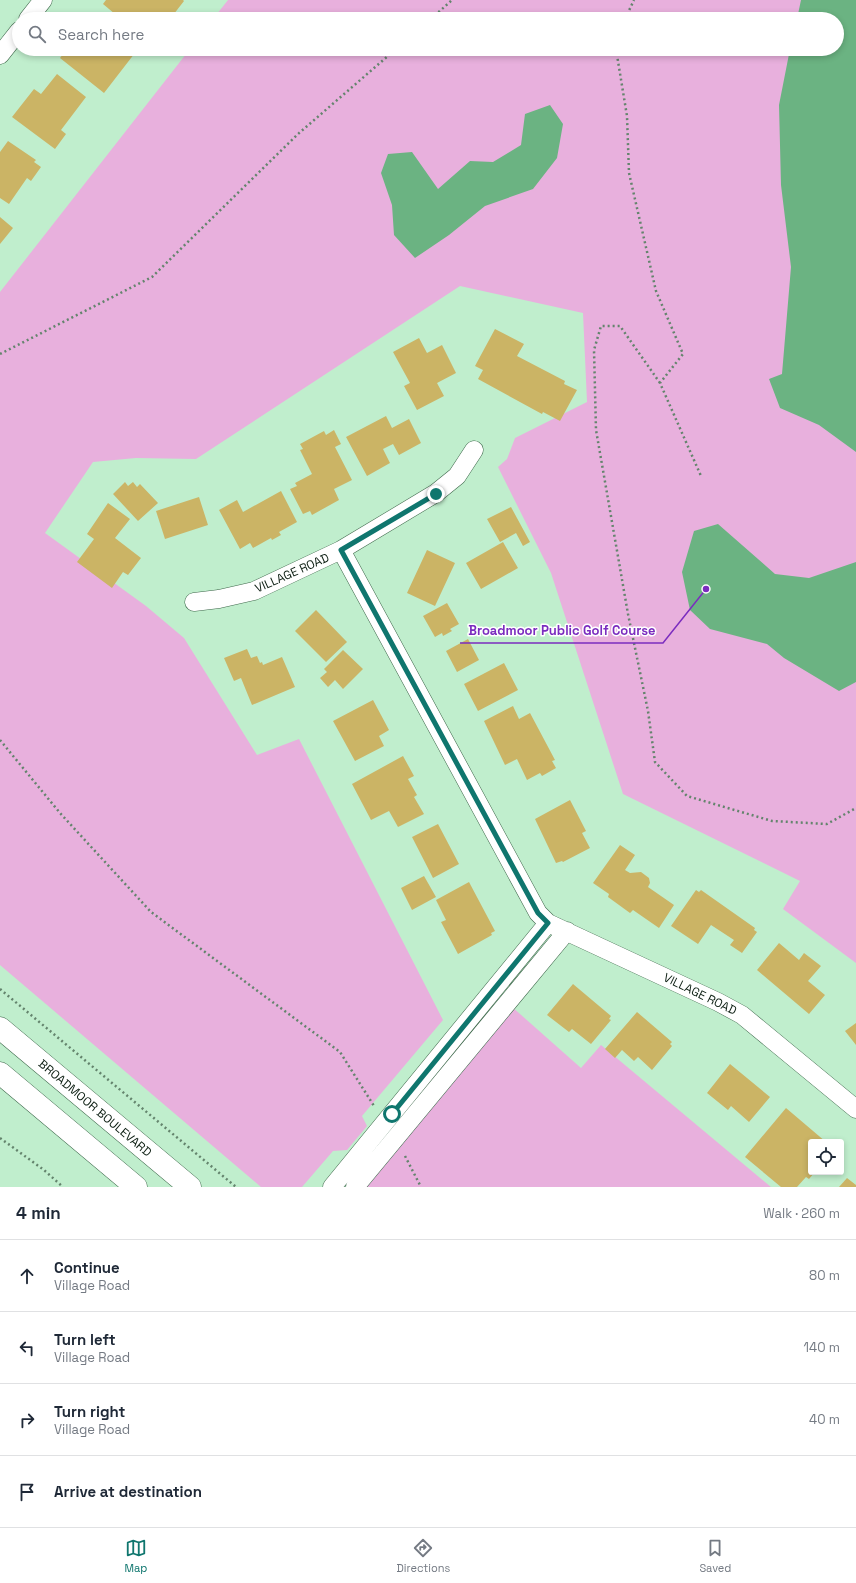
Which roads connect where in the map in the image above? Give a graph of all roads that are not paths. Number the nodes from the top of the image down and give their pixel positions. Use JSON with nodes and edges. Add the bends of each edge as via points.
{"nodes":[{"id":1,"x":43,"y":0,"type":"edge"},
{"id":2,"x":34,"y":12,"type":"edge"},
{"id":3,"x":12,"y":40,"type":"edge"},
{"id":4,"x":0,"y":55,"type":"edge"},
{"id":5,"x":474,"y":450,"type":"dead end"},
{"id":6,"x":341,"y":550,"type":"junction"},
{"id":7,"x":194,"y":602,"type":"dead end"},
{"id":8,"x":548,"y":923,"type":"junction"},
{"id":9,"x":567,"y":931,"type":"junction"},
{"id":10,"x":0,"y":1028,"type":"edge"},
{"id":11,"x":0,"y":1073,"type":"edge"},
{"id":12,"x":856,"y":1109,"type":"edge"},
{"id":13,"x":136,"y":1187,"type":"edge"},
{"id":14,"x":190,"y":1187,"type":"edge"},
{"id":15,"x":332,"y":1187,"type":"edge"},
{"id":16,"x":355,"y":1187,"type":"edge"}],
"edges":[{"from":1,"to":2,"type":"street"},
{"from":3,"to":4,"type":"street"},
{"from":5,"to":6,"type":"street","name":"VILLAGE ROAD","via":[[457,476],[436,494]]},
{"from":6,"to":7,"type":"street","name":"VILLAGE ROAD","via":[[254,591]]},
{"from":6,"to":8,"type":"street","name":"VILLAGE ROAD","via":[[538,913]]},
{"from":8,"to":9,"type":"street","name":"VILLAGE ROAD"},
{"from":8,"to":15,"type":"street"},
{"from":9,"to":12,"type":"street","name":"VILLAGE ROAD","via":[[742,1015]]},
{"from":9,"to":16,"type":"street"},
{"from":10,"to":14,"type":"main road","name":"BROADMOOR BOULEVARD"},
{"from":11,"to":13,"type":"main road"}]}
